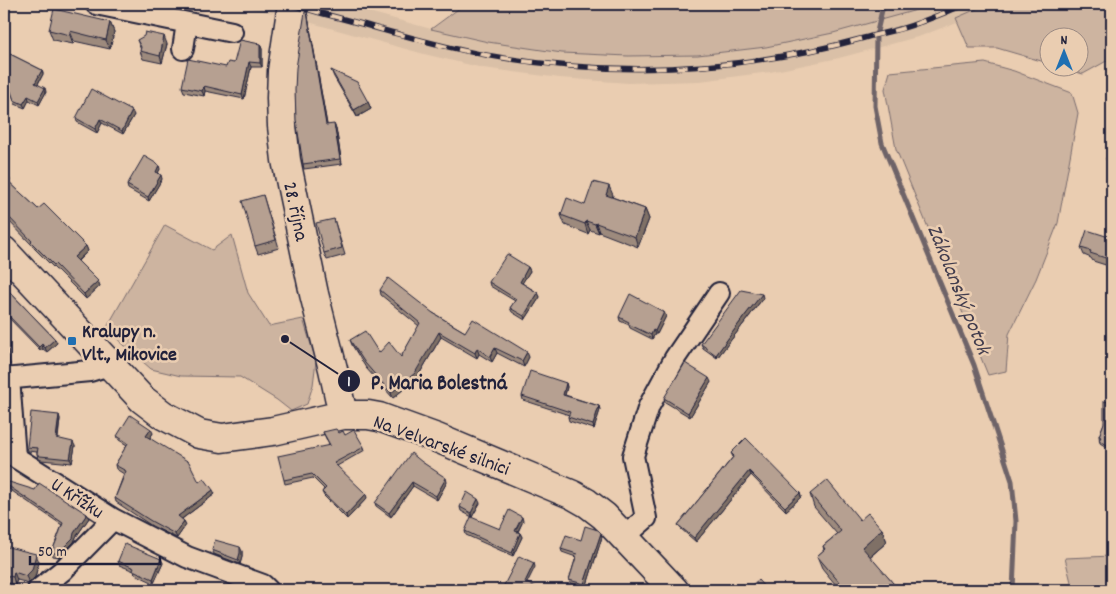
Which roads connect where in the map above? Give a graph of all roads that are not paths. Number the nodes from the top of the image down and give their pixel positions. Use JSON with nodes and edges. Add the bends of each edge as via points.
{"nodes":[{"id":1,"x":96,"y":4,"type":"edge"},
{"id":2,"x":292,"y":4,"type":"edge"},
{"id":3,"x":187,"y":23,"type":"junction"},
{"id":4,"x":232,"y":32,"type":"dead end"},
{"id":5,"x":183,"y":49,"type":"dead end"},
{"id":6,"x":4,"y":251,"type":"edge"},
{"id":7,"x":719,"y":293,"type":"dead end"},
{"id":8,"x":108,"y":364,"type":"junction"},
{"id":9,"x":6,"y":379,"type":"edge"},
{"id":10,"x":343,"y":416,"type":"junction"},
{"id":11,"x":113,"y":519,"type":"junction"},
{"id":12,"x":624,"y":538,"type":"junction"},
{"id":13,"x":38,"y":590,"type":"edge"},
{"id":14,"x":268,"y":590,"type":"edge"},
{"id":15,"x":674,"y":590,"type":"edge"}],
"edges":[{"from":1,"to":3,"type":"street"},
{"from":2,"to":10,"type":"main road","name":"28. října","via":[[282,71],[286,160]]},
{"from":3,"to":4,"type":"street"},
{"from":3,"to":5,"type":"street"},
{"from":6,"to":8,"type":"main road","name":"Na Velvarské silnici"},
{"from":7,"to":12,"type":"street","via":[[675,358],[648,406],[634,456],[646,518]]},
{"from":8,"to":9,"type":"street","name":"U Křížku","via":[[90,372]]},
{"from":8,"to":10,"type":"main road","name":"Na Velvarské silnici","via":[[163,416],[199,434],[222,438]]},
{"from":9,"to":11,"type":"street","name":"U Křížku","via":[[15,457]]},
{"from":10,"to":12,"type":"main road","name":"Na Velvarské silnici","via":[[368,416],[392,421],[573,495],[604,516]]},
{"from":11,"to":13,"type":"street","via":[[62,571]]},
{"from":11,"to":14,"type":"street","name":"U Křížku","via":[[186,557],[263,585]]},
{"from":12,"to":15,"type":"main road","name":"Na Velvarské silnici"}]}
